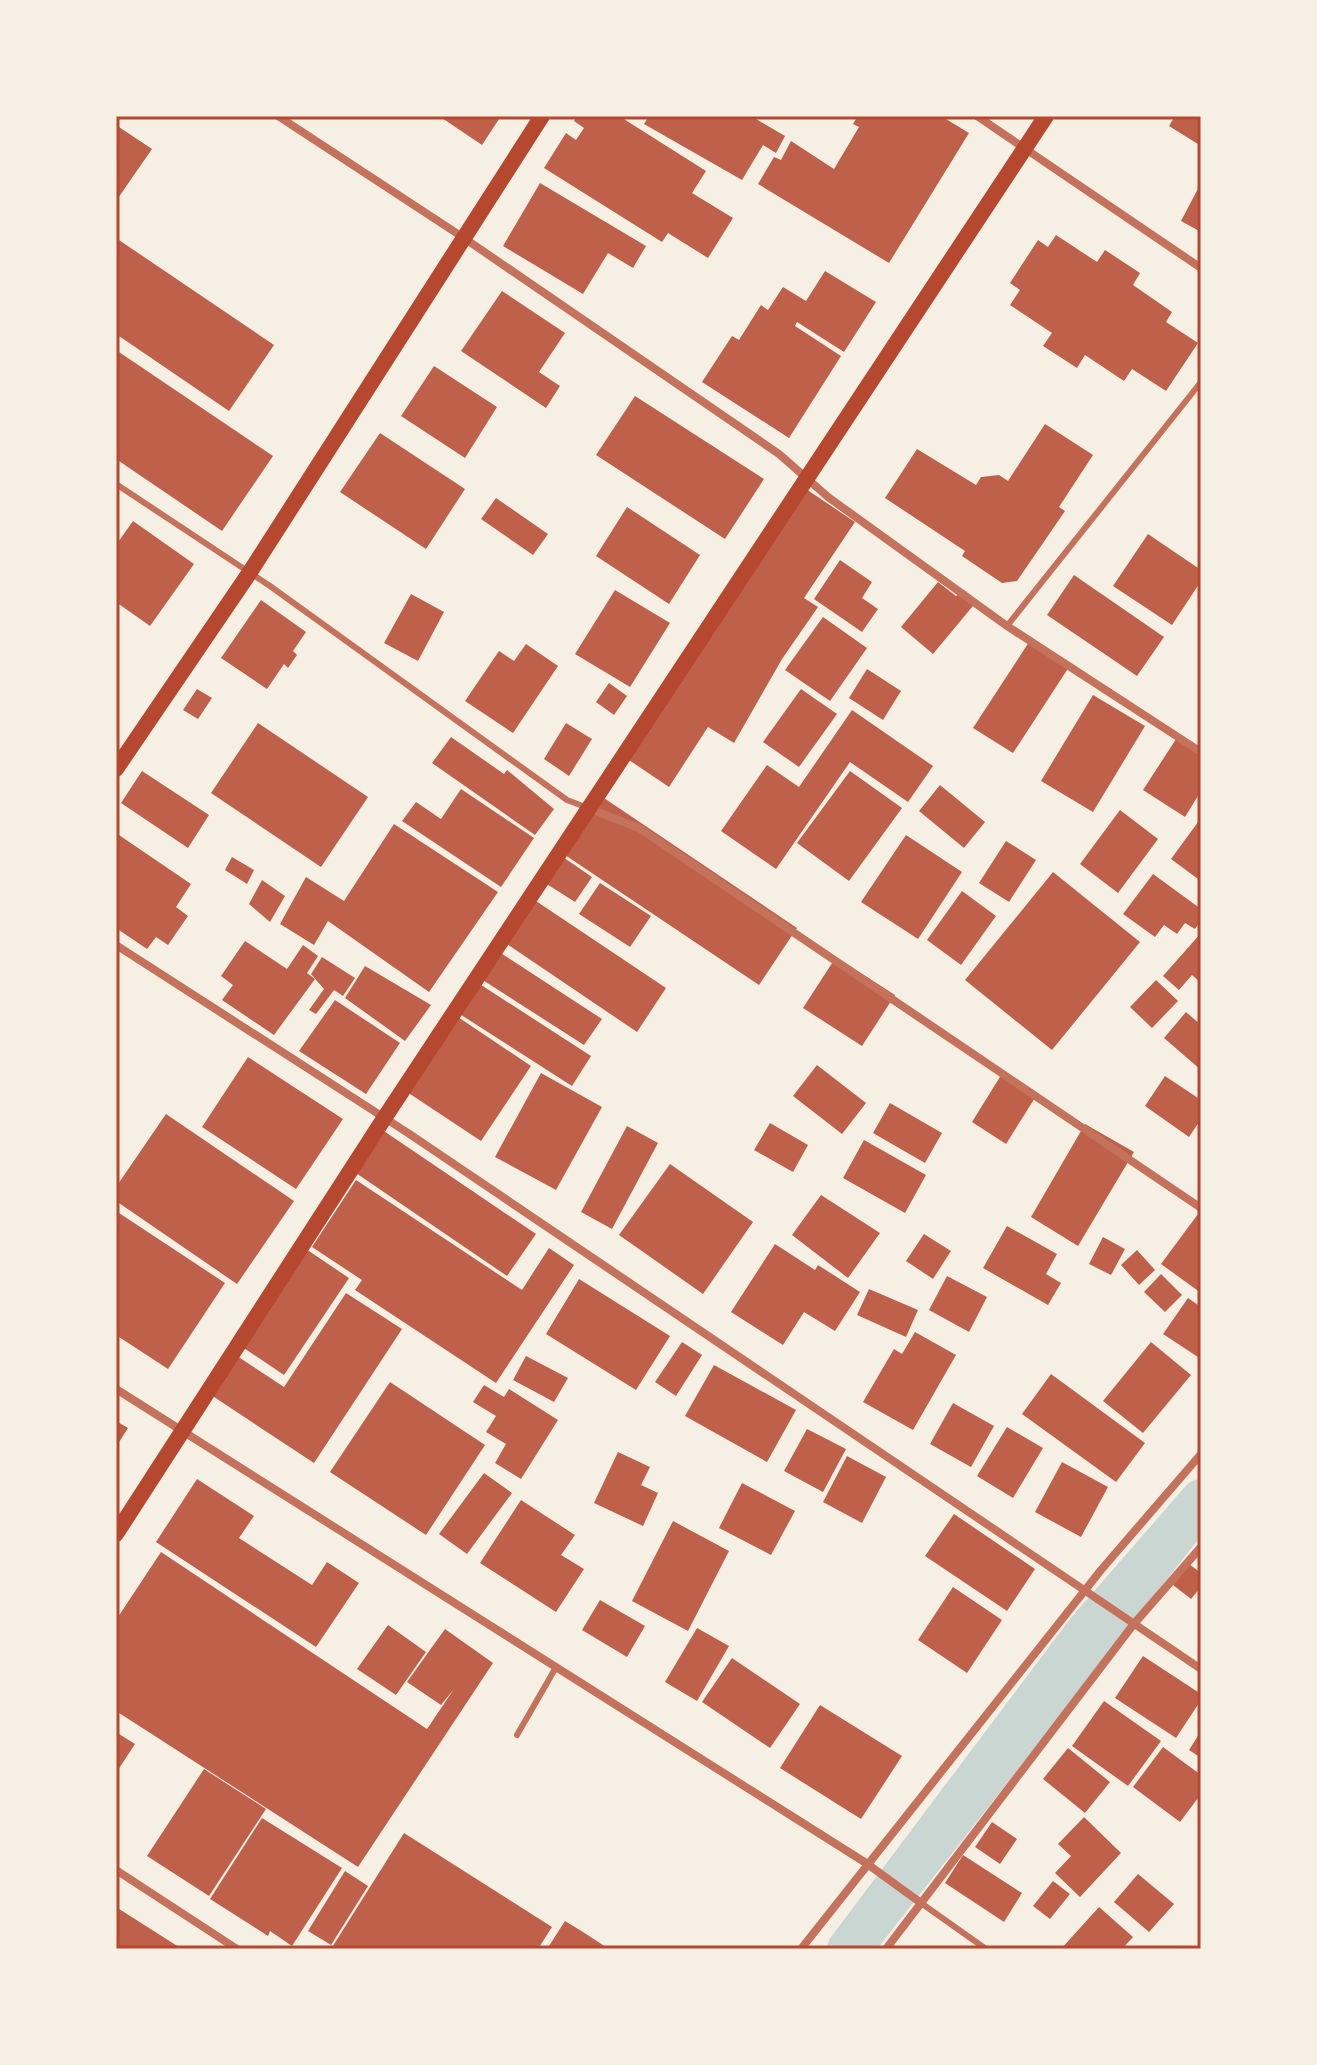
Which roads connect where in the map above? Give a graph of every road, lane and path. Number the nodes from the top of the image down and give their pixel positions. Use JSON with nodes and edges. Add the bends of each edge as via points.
{"nodes":[{"id":1,"x":278,"y":116,"type":"edge"},
{"id":2,"x":542,"y":116,"type":"edge"},
{"id":3,"x":977,"y":116,"type":"edge"},
{"id":4,"x":1046,"y":116,"type":"edge"},
{"id":5,"x":1026,"y":148,"type":"junction"},
{"id":6,"x":464,"y":238,"type":"junction"},
{"id":7,"x":1201,"y":268,"type":"edge"},
{"id":8,"x":1201,"y":382,"type":"edge"},
{"id":9,"x":809,"y":479,"type":"junction"},
{"id":10,"x":116,"y":484,"type":"edge"},
{"id":11,"x":250,"y":572,"type":"junction"},
{"id":12,"x":1007,"y":626,"type":"junction"},
{"id":13,"x":1201,"y":752,"type":"edge"},
{"id":14,"x":116,"y":769,"type":"edge"},
{"id":15,"x":588,"y":808,"type":"junction"},
{"id":16,"x":116,"y":945,"type":"edge"},
{"id":17,"x":385,"y":1117,"type":"junction"},
{"id":18,"x":1201,"y":1208,"type":"edge"},
{"id":19,"x":116,"y":1389,"type":"edge"},
{"id":20,"x":183,"y":1432,"type":"junction"},
{"id":21,"x":1201,"y":1454,"type":"edge"},
{"id":22,"x":116,"y":1534,"type":"edge"},
{"id":23,"x":1201,"y":1547,"type":"edge"},
{"id":24,"x":1084,"y":1592,"type":"junction"},
{"id":25,"x":1133,"y":1625,"type":"junction"},
{"id":26,"x":555,"y":1669,"type":"junction"},
{"id":27,"x":1201,"y":1669,"type":"edge"},
{"id":28,"x":517,"y":1735,"type":"dead end"},
{"id":29,"x":866,"y":1863,"type":"junction"},
{"id":30,"x":116,"y":1870,"type":"edge"},
{"id":31,"x":921,"y":1903,"type":"junction"},
{"id":32,"x":237,"y":1949,"type":"edge"},
{"id":33,"x":801,"y":1949,"type":"edge"},
{"id":34,"x":886,"y":1949,"type":"edge"},
{"id":35,"x":986,"y":1949,"type":"edge"}],
"edges":[{"from":1,"to":6,"type":"street"},
{"from":2,"to":6,"type":"main road"},
{"from":3,"to":5,"type":"street"},
{"from":4,"to":5,"type":"main road"},
{"from":5,"to":7,"type":"street"},
{"from":5,"to":9,"type":"main road"},
{"from":6,"to":9,"type":"street"},
{"from":6,"to":11,"type":"main road"},
{"from":8,"to":12,"type":"lane"},
{"from":9,"to":12,"type":"street"},
{"from":9,"to":15,"type":"main road"},
{"from":10,"to":11,"type":"lane"},
{"from":11,"to":14,"type":"main road"},
{"from":11,"to":15,"type":"lane","via":[[567,800]]},
{"from":12,"to":13,"type":"street"},
{"from":15,"to":17,"type":"main road"},
{"from":15,"to":18,"type":"street","via":[[639,828]]},
{"from":16,"to":17,"type":"street"},
{"from":17,"to":20,"type":"main road"},
{"from":17,"to":24,"type":"street"},
{"from":19,"to":20,"type":"street"},
{"from":20,"to":22,"type":"main road"},
{"from":20,"to":26,"type":"street"},
{"from":21,"to":24,"type":"street"},
{"from":23,"to":25,"type":"street"},
{"from":24,"to":25,"type":"street"},
{"from":24,"to":29,"type":"street"},
{"from":25,"to":27,"type":"street"},
{"from":25,"to":31,"type":"street"},
{"from":26,"to":28,"type":"lane"},
{"from":26,"to":29,"type":"street"},
{"from":29,"to":31,"type":"street"},
{"from":29,"to":33,"type":"street"},
{"from":30,"to":32,"type":"street"},
{"from":31,"to":34,"type":"street"},
{"from":31,"to":35,"type":"lane"}]}
